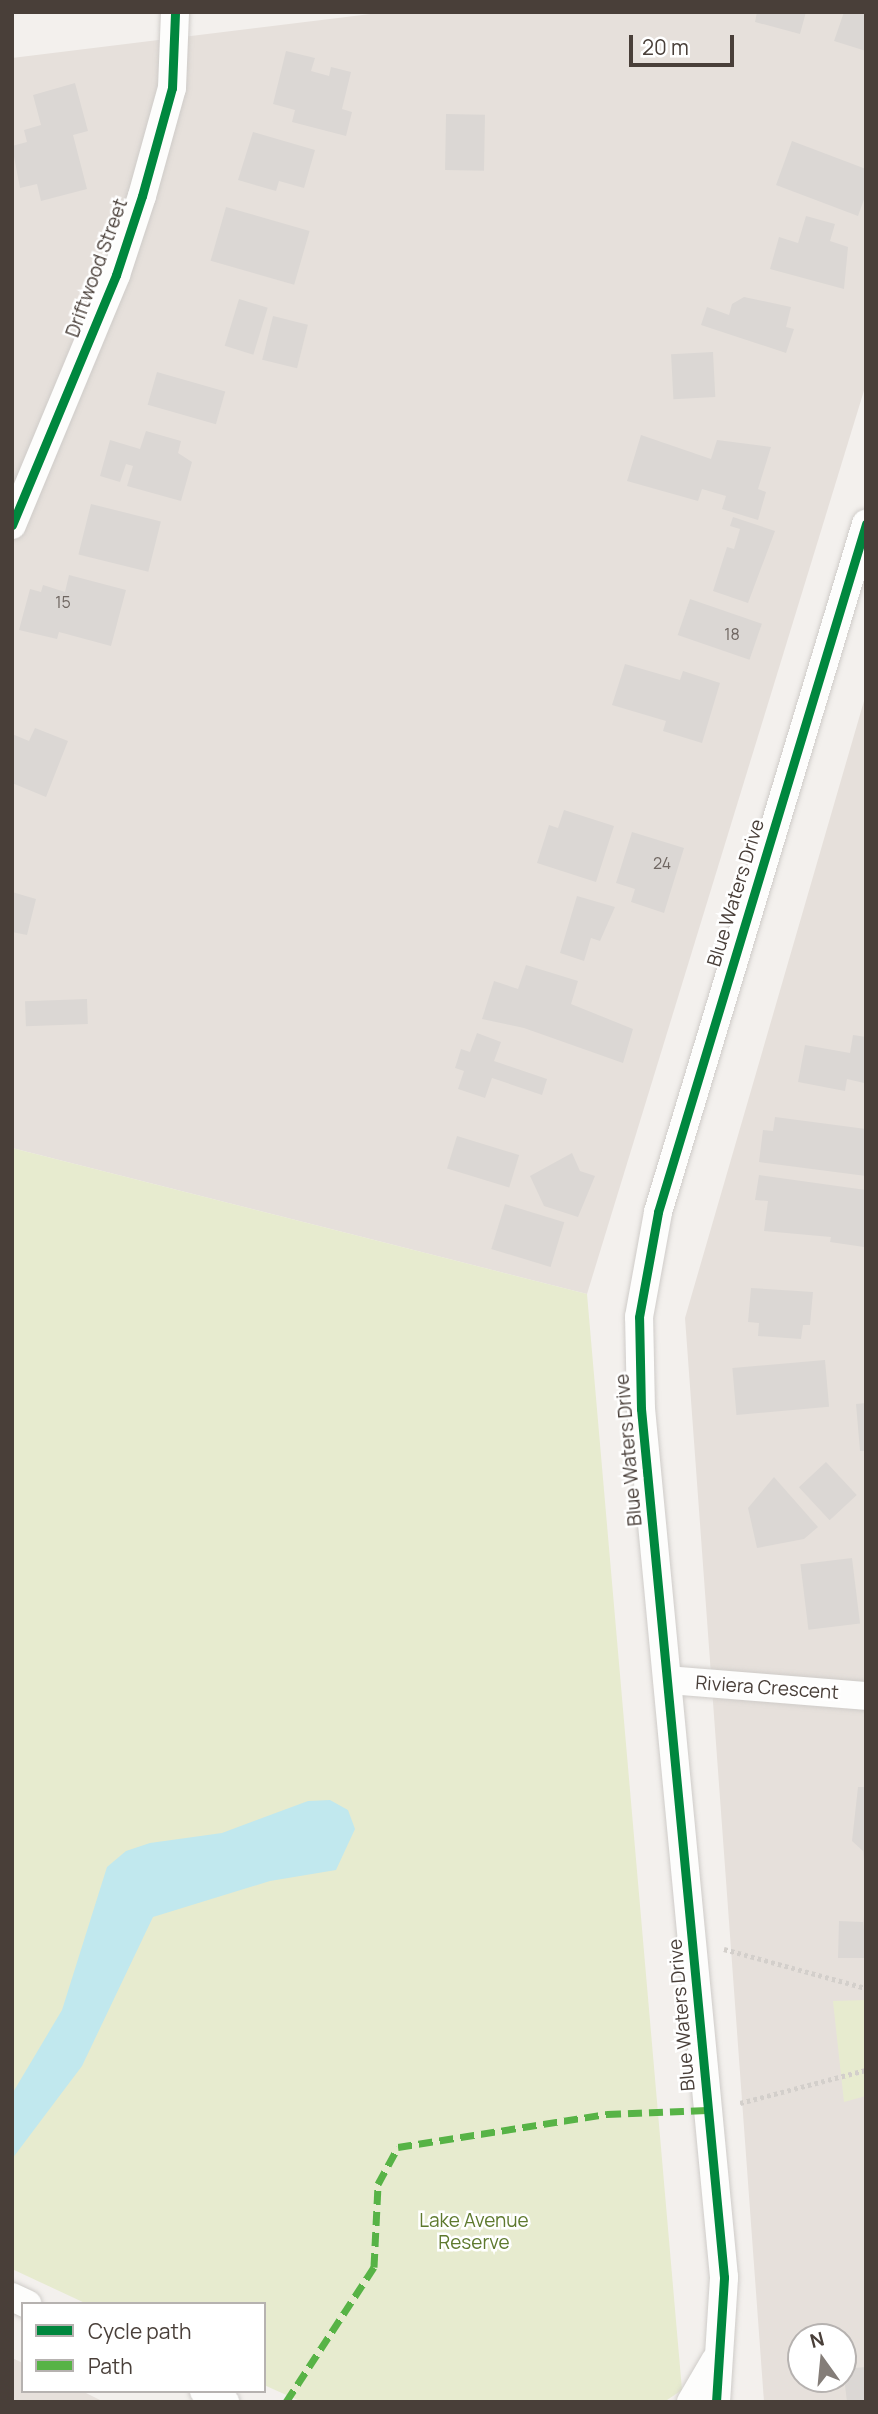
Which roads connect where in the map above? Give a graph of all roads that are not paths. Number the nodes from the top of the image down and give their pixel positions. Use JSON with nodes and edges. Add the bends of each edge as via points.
{"nodes":[{"id":1,"x":174,"y":12,"type":"edge"},
{"id":2,"x":866,"y":524,"type":"edge"},
{"id":3,"x":12,"y":525,"type":"edge"},
{"id":4,"x":668,"y":1681,"type":"junction"},
{"id":5,"x":866,"y":1696,"type":"edge"},
{"id":6,"x":718,"y":2356,"type":"junction"},
{"id":7,"x":208,"y":2393,"type":"edge"},
{"id":8,"x":225,"y":2402,"type":"edge"},
{"id":9,"x":691,"y":2402,"type":"edge"},
{"id":10,"x":716,"y":2402,"type":"edge"}],
"edges":[{"from":1,"to":3,"type":"street","name":"Driftwood Street","via":[[172,88],[142,196],[116,275]]},
{"from":2,"to":4,"type":"street","name":"Blue Waters Drive","via":[[646,1267],[639,1365]]},
{"from":4,"to":5,"type":"street","name":"Riviera Crescent"},
{"from":4,"to":6,"type":"street","name":"Blue Waters Drive","via":[[724,2277]]},
{"from":6,"to":9,"type":"street","name":"Blue Waters Drive"},
{"from":6,"to":10,"type":"street","name":"Blue Waters Drive"},
{"from":7,"to":8,"type":"street"}]}
